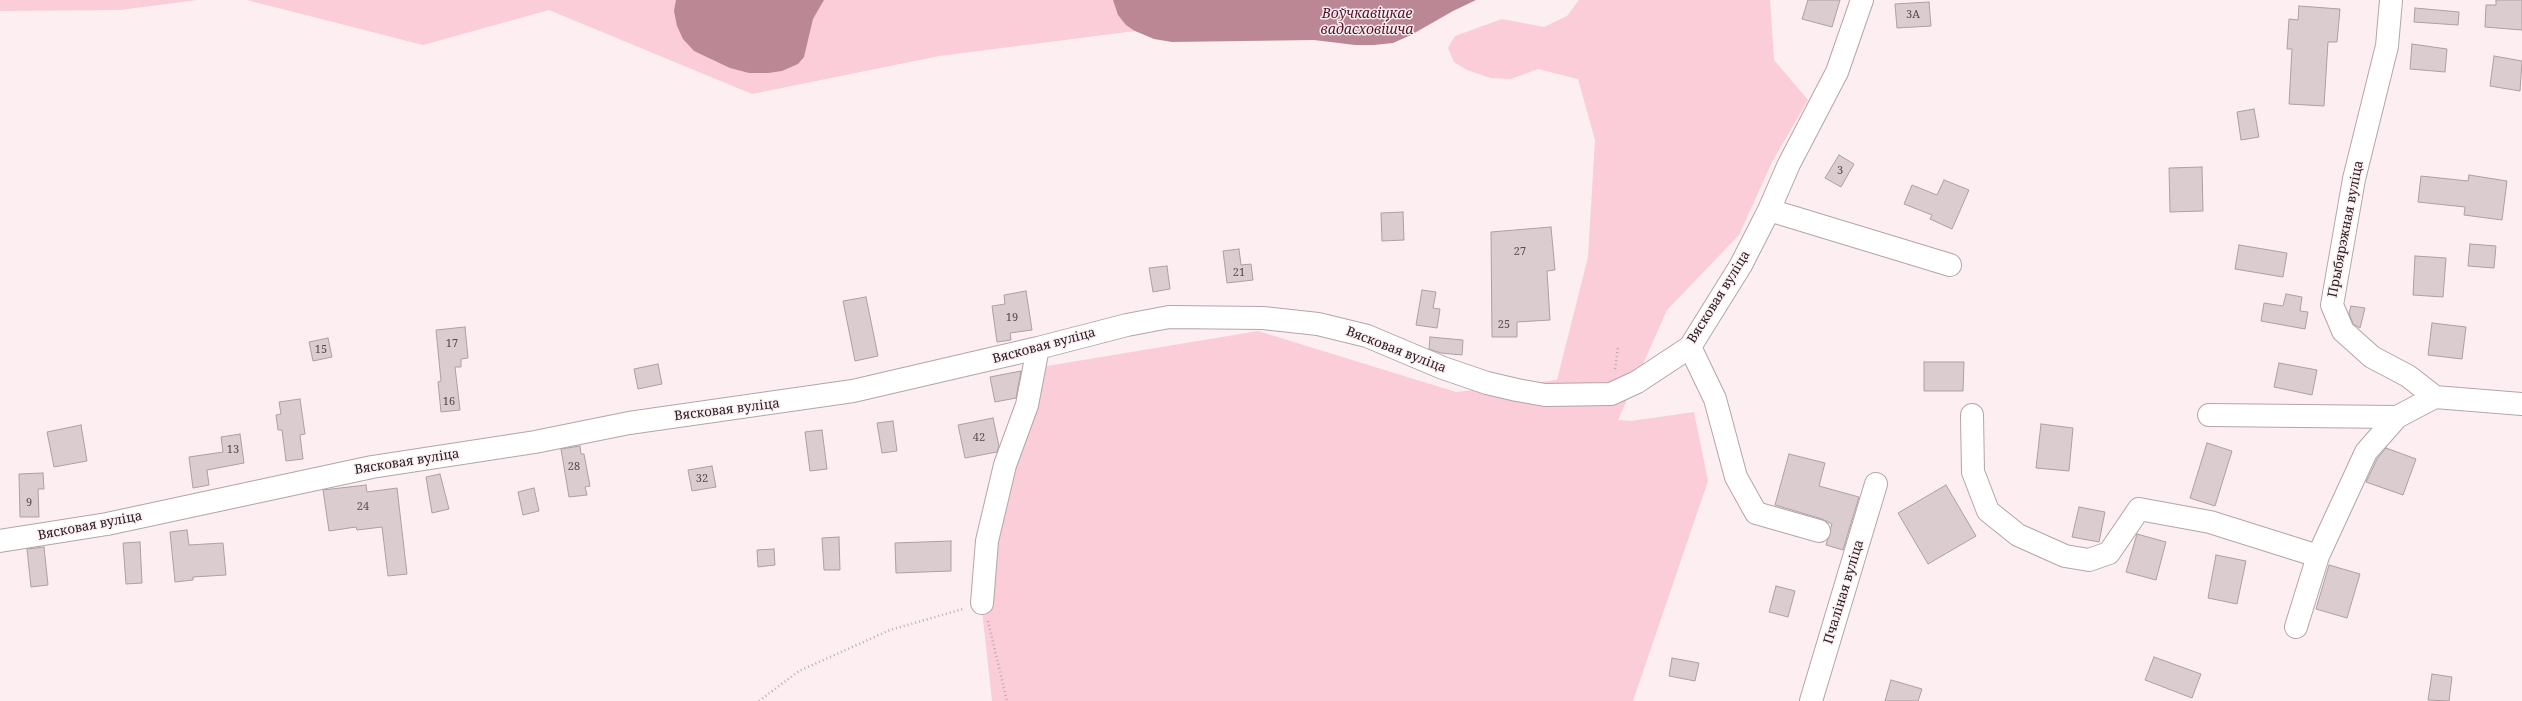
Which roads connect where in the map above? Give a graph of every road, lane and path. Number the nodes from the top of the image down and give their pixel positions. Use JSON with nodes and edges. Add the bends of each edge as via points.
{"nodes":[{"id":1,"x":1862,"y":0,"type":"edge"},
{"id":2,"x":2391,"y":0,"type":"edge"},
{"id":3,"x":1769,"y":210,"type":"junction"},
{"id":4,"x":1950,"y":265,"type":"dead end"},
{"id":5,"x":1690,"y":347,"type":"junction"},
{"id":6,"x":1038,"y":348,"type":"junction"},
{"id":7,"x":2435,"y":397,"type":"junction"},
{"id":8,"x":2522,"y":404,"type":"edge"},
{"id":9,"x":1972,"y":415,"type":"dead end"},
{"id":10,"x":2209,"y":416,"type":"dead end"},
{"id":11,"x":2397,"y":417,"type":"junction"},
{"id":12,"x":1876,"y":484,"type":"dead end"},
{"id":13,"x":1819,"y":531,"type":"dead end"},
{"id":14,"x":0,"y":541,"type":"edge"},
{"id":15,"x":2318,"y":556,"type":"junction"},
{"id":16,"x":982,"y":603,"type":"junction"},
{"id":17,"x":2296,"y":627,"type":"dead end"},
{"id":18,"x":759,"y":701,"type":"edge"},
{"id":19,"x":1007,"y":701,"type":"edge"},
{"id":20,"x":1812,"y":701,"type":"edge"}],
"edges":[{"from":1,"to":3,"type":"street","name":"Вясковая вуліца","via":[[1837,72],[1789,164]]},
{"from":2,"to":7,"type":"street","name":"Прыбярэжная вуліца","via":[[2388,46],[2354,179],[2332,305],[2343,331],[2372,357],[2408,376]]},
{"from":3,"to":4,"type":"street"},
{"from":3,"to":5,"type":"street","name":"Вясковая вуліца","via":[[1741,265]]},
{"from":5,"to":6,"type":"street","name":"Вясковая вуліца","via":[[1637,382],[1611,394],[1580,395],[1546,395],[1487,383],[1342,329],[1263,318],[1169,317]]},
{"from":5,"to":13,"type":"street","via":[[1714,399],[1736,477],[1756,513]]},
{"from":6,"to":14,"type":"street","name":"Вясковая вуліца","via":[[845,393],[629,424],[535,442],[372,467],[107,524]]},
{"from":6,"to":16,"type":"street","via":[[1027,405],[1005,465],[987,541]]},
{"from":7,"to":8,"type":"street"},
{"from":7,"to":11,"type":"street"},
{"from":9,"to":15,"type":"street","via":[[1973,472],[1988,511],[2018,535],[2066,556],[2089,560],[2109,553],[2140,509],[2210,522]]},
{"from":10,"to":11,"type":"street"},
{"from":11,"to":15,"type":"street","via":[[2366,452]]},
{"from":12,"to":20,"type":"street","name":"Пчаліная вуліца"},
{"from":15,"to":17,"type":"street"},
{"from":16,"to":18,"type":"path","via":[[890,630],[799,671]]},
{"from":16,"to":19,"type":"path"}]}
